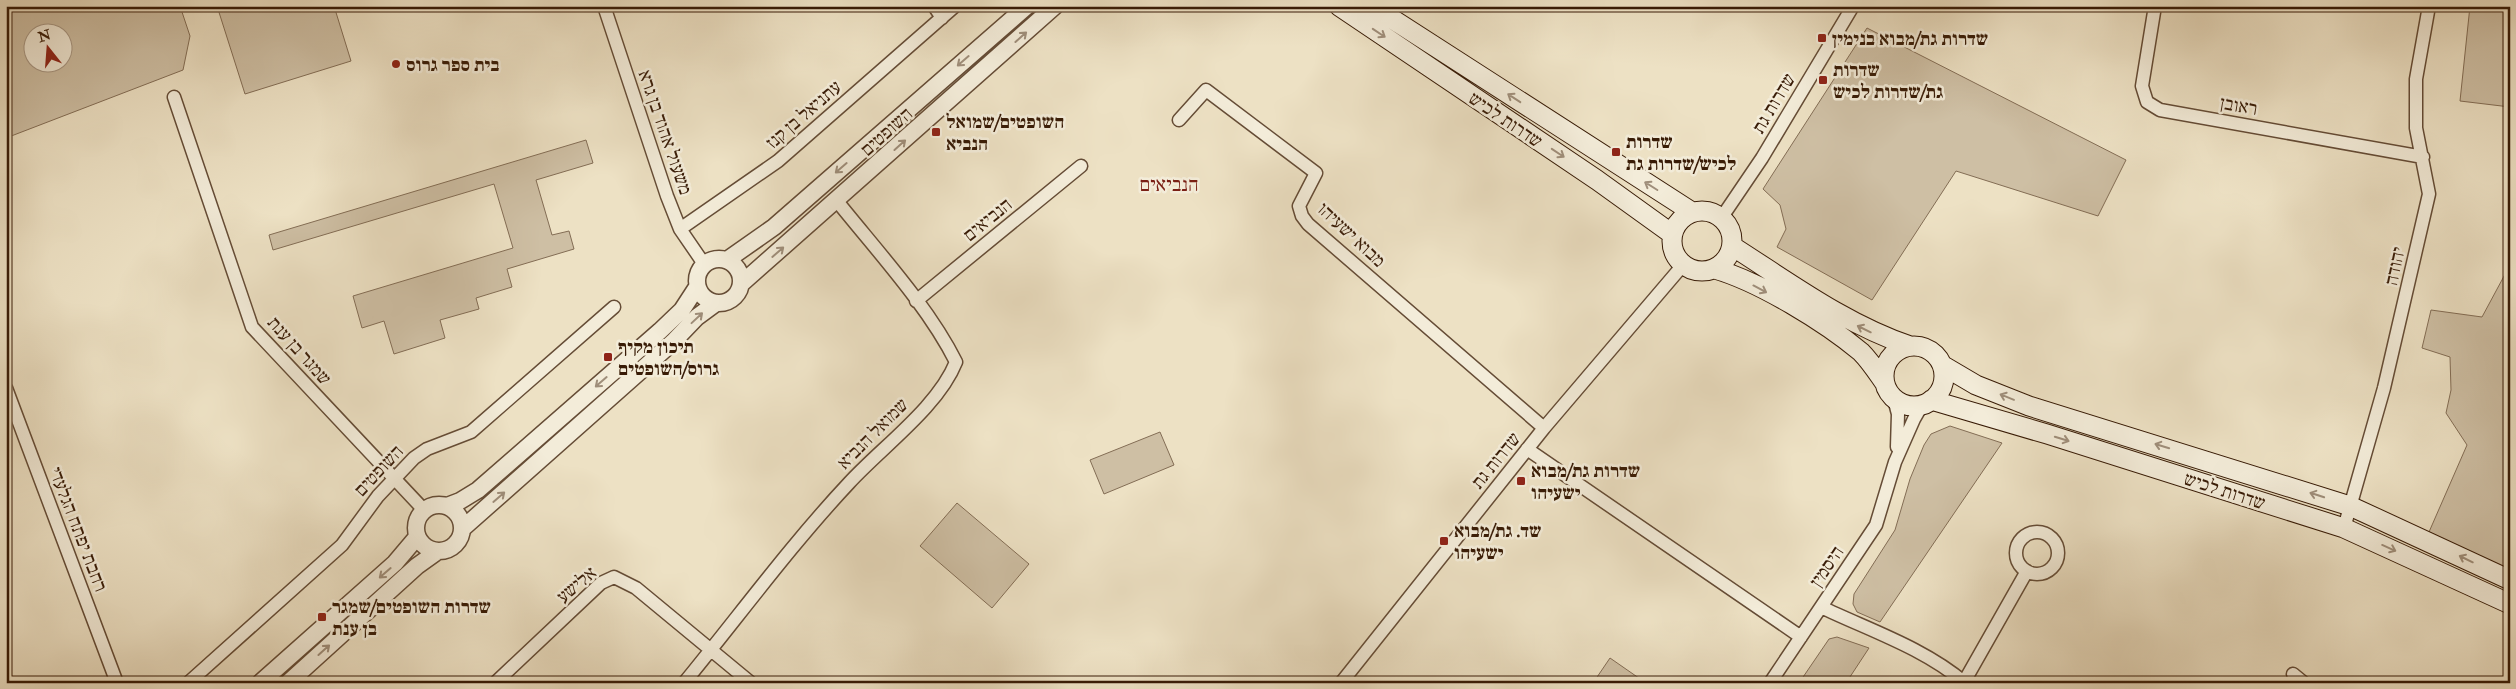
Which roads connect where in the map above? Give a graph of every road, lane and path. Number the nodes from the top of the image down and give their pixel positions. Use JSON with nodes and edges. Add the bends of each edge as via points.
{"nodes":[{"id":1,"x":604,"y":6,"type":"edge"},
{"id":2,"x":934,"y":6,"type":"edge"},
{"id":3,"x":955,"y":6,"type":"edge"},
{"id":4,"x":1026,"y":6,"type":"edge"},
{"id":5,"x":1055,"y":6,"type":"edge"},
{"id":6,"x":1339,"y":6,"type":"edge"},
{"id":7,"x":1372,"y":6,"type":"edge"},
{"id":8,"x":1853,"y":6,"type":"edge"},
{"id":9,"x":2155,"y":6,"type":"edge"},
{"id":10,"x":2428,"y":6,"type":"edge"},
{"id":11,"x":942,"y":18,"type":"junction"},
{"id":12,"x":174,"y":97,"type":"dead end"},
{"id":13,"x":1179,"y":120,"type":"dead end"},
{"id":14,"x":2423,"y":157,"type":"junction"},
{"id":15,"x":1081,"y":166,"type":"dead end"},
{"id":16,"x":837,"y":201,"type":"junction"},
{"id":17,"x":1692,"y":212,"type":"junction"},
{"id":18,"x":1722,"y":217,"type":"junction"},
{"id":19,"x":680,"y":229,"type":"junction"},
{"id":20,"x":1672,"y":234,"type":"junction"},
{"id":21,"x":1732,"y":246,"type":"junction"},
{"id":22,"x":727,"y":260,"type":"junction"},
{"id":23,"x":704,"y":264,"type":"junction"},
{"id":24,"x":1683,"y":265,"type":"junction"},
{"id":25,"x":1715,"y":269,"type":"junction"},
{"id":26,"x":741,"y":284,"type":"junction"},
{"id":27,"x":697,"y":286,"type":"junction"},
{"id":28,"x":916,"y":301,"type":"junction"},
{"id":29,"x":716,"y":303,"type":"junction"},
{"id":30,"x":614,"y":307,"type":"dead end"},
{"id":31,"x":1910,"y":346,"type":"junction"},
{"id":32,"x":1942,"y":364,"type":"junction"},
{"id":33,"x":1884,"y":382,"type":"junction"},
{"id":34,"x":6,"y":388,"type":"edge"},
{"id":35,"x":1894,"y":399,"type":"junction"},
{"id":36,"x":1927,"y":403,"type":"junction"},
{"id":37,"x":1544,"y":428,"type":"junction"},
{"id":38,"x":1527,"y":450,"type":"junction"},
{"id":39,"x":1895,"y":462,"type":"junction"},
{"id":40,"x":394,"y":479,"type":"junction"},
{"id":41,"x":447,"y":506,"type":"junction"},
{"id":42,"x":2350,"y":506,"type":"junction"},
{"id":43,"x":424,"y":510,"type":"junction"},
{"id":44,"x":2344,"y":528,"type":"junction"},
{"id":45,"x":462,"y":529,"type":"junction"},
{"id":46,"x":418,"y":536,"type":"junction"},
{"id":47,"x":438,"y":551,"type":"junction"},
{"id":48,"x":2027,"y":571,"type":"dead end"},
{"id":49,"x":2510,"y":580,"type":"edge"},
{"id":50,"x":2510,"y":604,"type":"edge"},
{"id":51,"x":1821,"y":607,"type":"junction"},
{"id":52,"x":1801,"y":637,"type":"junction"},
{"id":53,"x":710,"y":651,"type":"junction"},
{"id":54,"x":2293,"y":674,"type":"dead end"},
{"id":55,"x":1964,"y":682,"type":"edge"},
{"id":56,"x":117,"y":683,"type":"edge"},
{"id":57,"x":188,"y":683,"type":"edge"},
{"id":58,"x":260,"y":683,"type":"edge"},
{"id":59,"x":288,"y":683,"type":"edge"},
{"id":60,"x":495,"y":683,"type":"edge"},
{"id":61,"x":684,"y":683,"type":"edge"},
{"id":62,"x":752,"y":683,"type":"edge"},
{"id":63,"x":1341,"y":683,"type":"edge"},
{"id":64,"x":1770,"y":683,"type":"edge"},
{"id":65,"x":2304,"y":683,"type":"edge"}],
"edges":[{"from":1,"to":19,"type":"street","name":"משעול אהוד בן גרא"},
{"from":2,"to":11,"type":"street"},
{"from":3,"to":11,"type":"street","name":"עתניאל בן קנז"},
{"from":4,"to":22,"type":"street","name":"השופטים","one_way":true,"via":[[774,227]]},
{"from":16,"to":5,"type":"street","name":"השופטים","one_way":true},
{"from":6,"to":20,"type":"main road","name":"שדרות לכיש","one_way":true},
{"from":17,"to":7,"type":"main road","name":"שדרות לכיש","one_way":true},
{"from":8,"to":18,"type":"street","name":"שדרות גת","via":[[1762,158]]},
{"from":9,"to":14,"type":"street","name":"ראובן","via":[[2142,86],[2147,102],[2160,110]]},
{"from":10,"to":14,"type":"street","name":"יהודה","via":[[2416,79],[2416,128]]},
{"from":11,"to":19,"type":"street","name":"עתניאל בן קנז","via":[[778,161]]},
{"from":12,"to":40,"type":"street","name":"שמגר בן ענת","via":[[252,327]]},
{"from":13,"to":37,"type":"street","name":"מבוא ישעיהו","via":[[1206,90],[1316,173],[1299,206],[1308,224]]},
{"from":14,"to":42,"type":"street","name":"יהודה","via":[[2429,194],[2384,388]]},
{"from":15,"to":28,"type":"street","name":"הנביאים"},
{"from":26,"to":16,"type":"street","name":"השופטים","one_way":true},
{"from":16,"to":28,"type":"street","name":"שמואל הנביא"},
{"from":17,"to":18,"type":"main road","via":[[1713,212]]},
{"from":17,"to":20,"type":"main road","via":[[1676,225]]},
{"from":18,"to":21,"type":"main road","via":[[1733,236]]},
{"from":19,"to":23,"type":"street","name":"משעול אהוד בן גרא"},
{"from":20,"to":24,"type":"main road","via":[[1673,251]]},
{"from":21,"to":25,"type":"main road","via":[[1729,255]]},
{"from":31,"to":21,"type":"main road","one_way":true,"via":[[1852,323]]},
{"from":22,"to":23,"type":"street","via":[[715,259]]},
{"from":22,"to":26,"type":"street","via":[[737,267]]},
{"from":23,"to":27,"type":"street","via":[[697,274]]},
{"from":24,"to":25,"type":"main road","via":[[1698,271]]},
{"from":24,"to":37,"type":"street","name":"שדרות גת"},
{"from":25,"to":33,"type":"main road","one_way":true,"via":[[1732,274],[1792,306],[1840,337],[1862,353]]},
{"from":26,"to":29,"type":"street","via":[[732,299]]},
{"from":27,"to":29,"type":"street","via":[[706,299]]},
{"from":27,"to":41,"type":"street","one_way":true,"via":[[682,310],[660,331],[478,490]]},
{"from":28,"to":53,"type":"street","name":"שמואל הנביא","via":[[946,341],[956,362],[949,380],[848,484]]},
{"from":45,"to":29,"type":"street","one_way":true},
{"from":30,"to":40,"type":"street","name":"השופטים","via":[[471,432],[427,449]]},
{"from":31,"to":32,"type":"main road","via":[[1929,350]]},
{"from":31,"to":33,"type":"main road","via":[[1892,355],[1884,372]]},
{"from":32,"to":36,"type":"main road","via":[[1943,384]]},
{"from":42,"to":32,"type":"main road","name":"שדרות לכיש","one_way":true,"via":[[2029,406],[1976,385]]},
{"from":33,"to":35,"type":"main road"},
{"from":34,"to":56,"type":"street","name":"רחבת יפתח הגלעדי"},
{"from":35,"to":36,"type":"main road","via":[[1903,404]]},
{"from":35,"to":39,"type":"street","name":"היסמין","via":[[1898,432]]},
{"from":36,"to":39,"type":"street","name":"היסמין","via":[[1914,418]]},
{"from":36,"to":44,"type":"main road","name":"שדרות לכיש","one_way":true,"via":[[2170,472]]},
{"from":37,"to":38,"type":"street","name":"שדרות גת"},
{"from":38,"to":52,"type":"street"},
{"from":38,"to":63,"type":"street","name":"שדרות גת"},
{"from":39,"to":51,"type":"street","name":"היסמין","via":[[1876,524]]},
{"from":40,"to":43,"type":"street","name":"שמגר בן ענת"},
{"from":40,"to":57,"type":"street","name":"השופטים","via":[[342,545]]},
{"from":41,"to":43,"type":"street","via":[[431,506]]},
{"from":41,"to":45,"type":"street","via":[[458,515]]},
{"from":42,"to":44,"type":"street","name":"יהודה"},
{"from":49,"to":42,"type":"main road","name":"שדרות לכיש","one_way":true},
{"from":43,"to":46,"type":"street","via":[[416,525]]},
{"from":44,"to":50,"type":"main road","name":"שדרות לכיש","one_way":true},
{"from":45,"to":47,"type":"street","via":[[461,536],[452,547]]},
{"from":46,"to":47,"type":"street","via":[[423,545]]},
{"from":46,"to":58,"type":"street","one_way":true,"via":[[395,563]]},
{"from":59,"to":47,"type":"street","one_way":true,"via":[[417,566]]},
{"from":48,"to":55,"type":"street"},
{"from":51,"to":52,"type":"street","name":"היסמין"},
{"from":51,"to":55,"type":"street","via":[[1916,651]]},
{"from":52,"to":64,"type":"street","name":"היסמין"},
{"from":53,"to":60,"type":"street","name":"אלישע","via":[[636,588],[614,577],[601,583]]},
{"from":53,"to":61,"type":"street","name":"שמואל הנביא"},
{"from":53,"to":62,"type":"street"},
{"from":54,"to":65,"type":"street"}]}
